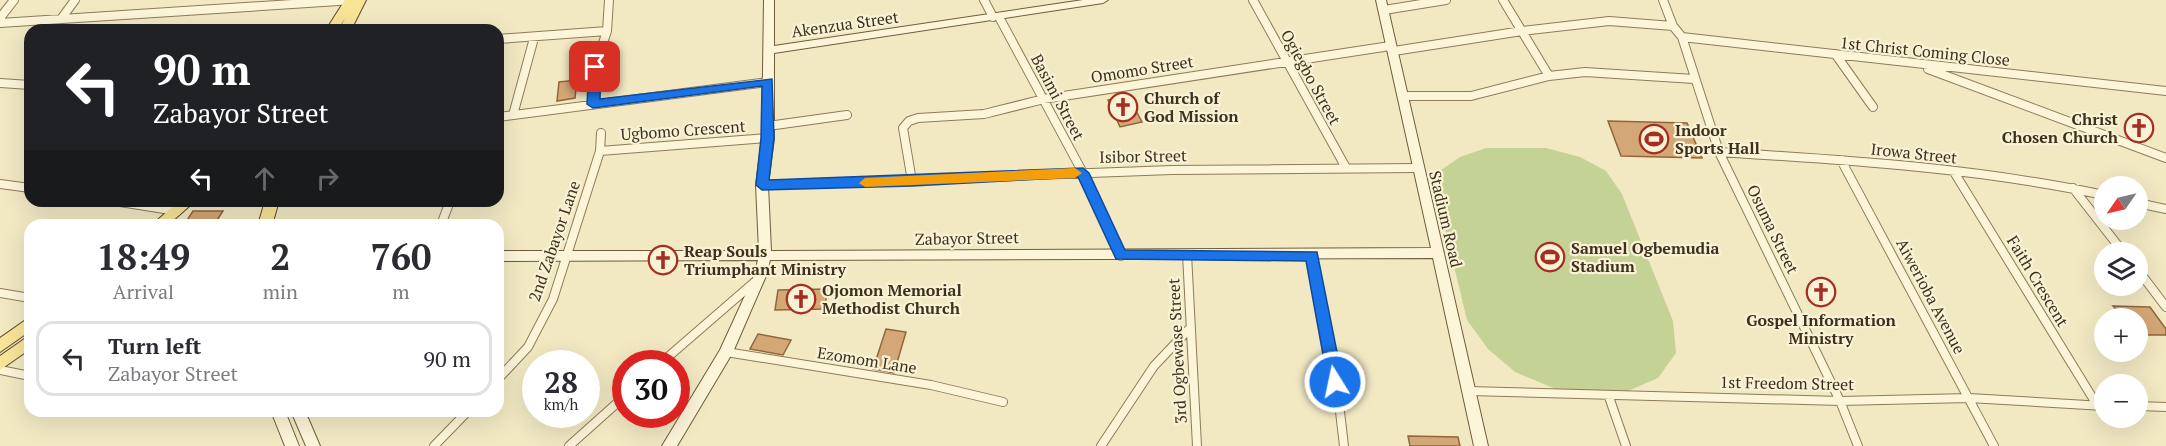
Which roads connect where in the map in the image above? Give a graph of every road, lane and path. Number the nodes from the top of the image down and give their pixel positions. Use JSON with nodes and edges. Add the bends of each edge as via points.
{"nodes":[{"id":1,"x":14,"y":0,"type":"edge"},
{"id":2,"x":75,"y":0,"type":"edge"},
{"id":3,"x":210,"y":0,"type":"edge"},
{"id":4,"x":352,"y":0,"type":"edge"},
{"id":5,"x":360,"y":0,"type":"edge"},
{"id":6,"x":609,"y":0,"type":"edge"},
{"id":7,"x":769,"y":0,"type":"edge"},
{"id":8,"x":984,"y":0,"type":"edge"},
{"id":9,"x":1103,"y":0,"type":"edge"},
{"id":10,"x":1253,"y":0,"type":"edge"},
{"id":11,"x":1446,"y":0,"type":"edge"},
{"id":12,"x":1503,"y":0,"type":"edge"},
{"id":13,"x":1663,"y":0,"type":"edge"},
{"id":14,"x":1382,"y":5,"type":"edge"},
{"id":15,"x":204,"y":9,"type":"junction"},
{"id":16,"x":996,"y":17,"type":"junction"},
{"id":17,"x":0,"y":18,"type":"edge"},
{"id":18,"x":61,"y":19,"type":"junction"},
{"id":19,"x":4,"y":23,"type":"edge"},
{"id":20,"x":336,"y":24,"type":"edge"},
{"id":21,"x":348,"y":24,"type":"edge"},
{"id":22,"x":1673,"y":26,"type":"junction"},
{"id":23,"x":0,"y":31,"type":"edge"},
{"id":24,"x":607,"y":31,"type":"junction"},
{"id":25,"x":1522,"y":31,"type":"junction"},
{"id":26,"x":1682,"y":37,"type":"junction"},
{"id":27,"x":534,"y":38,"type":"junction"},
{"id":28,"x":504,"y":39,"type":"edge"},
{"id":29,"x":1392,"y":49,"type":"junction"},
{"id":30,"x":769,"y":50,"type":"junction"},
{"id":31,"x":1836,"y":55,"type":"junction"},
{"id":32,"x":1286,"y":60,"type":"junction"},
{"id":33,"x":1913,"y":64,"type":"junction"},
{"id":34,"x":1966,"y":70,"type":"junction"},
{"id":35,"x":1549,"y":76,"type":"junction"},
{"id":36,"x":1694,"y":80,"type":"junction"},
{"id":37,"x":768,"y":82,"type":"junction"},
{"id":38,"x":0,"y":83,"type":"edge"},
{"id":39,"x":24,"y":85,"type":"edge"},
{"id":40,"x":1975,"y":85,"type":"junction"},
{"id":41,"x":2166,"y":91,"type":"edge"},
{"id":42,"x":1403,"y":96,"type":"junction"},
{"id":43,"x":1044,"y":99,"type":"junction"},
{"id":44,"x":593,"y":104,"type":"junction"},
{"id":45,"x":1873,"y":106,"type":"dead end"},
{"id":46,"x":513,"y":114,"type":"junction"},
{"id":47,"x":847,"y":115,"type":"dead end"},
{"id":48,"x":504,"y":116,"type":"edge"},
{"id":49,"x":768,"y":132,"type":"junction"},
{"id":50,"x":601,"y":133,"type":"dead end"},
{"id":51,"x":600,"y":151,"type":"junction"},
{"id":52,"x":1719,"y":152,"type":"junction"},
{"id":53,"x":2166,"y":158,"type":"edge"},
{"id":54,"x":1841,"y":160,"type":"junction"},
{"id":55,"x":1345,"y":166,"type":"junction"},
{"id":56,"x":1418,"y":168,"type":"junction"},
{"id":57,"x":1954,"y":172,"type":"junction"},
{"id":58,"x":1083,"y":173,"type":"junction"},
{"id":59,"x":912,"y":182,"type":"junction"},
{"id":60,"x":0,"y":184,"type":"edge"},
{"id":61,"x":762,"y":185,"type":"junction"},
{"id":62,"x":24,"y":187,"type":"edge"},
{"id":63,"x":2073,"y":188,"type":"junction"},
{"id":64,"x":2094,"y":193,"type":"edge"},
{"id":65,"x":2148,"y":205,"type":"edge"},
{"id":66,"x":152,"y":207,"type":"edge"},
{"id":67,"x":181,"y":207,"type":"edge"},
{"id":68,"x":2166,"y":209,"type":"edge"},
{"id":69,"x":177,"y":211,"type":"junction"},
{"id":70,"x":167,"y":219,"type":"edge"},
{"id":71,"x":2115,"y":242,"type":"edge"},
{"id":72,"x":1436,"y":253,"type":"junction"},
{"id":73,"x":1187,"y":254,"type":"junction"},
{"id":74,"x":568,"y":255,"type":"junction"},
{"id":75,"x":1312,"y":255,"type":"junction"},
{"id":76,"x":504,"y":256,"type":"edge"},
{"id":77,"x":765,"y":256,"type":"junction"},
{"id":78,"x":1121,"y":256,"type":"junction"},
{"id":79,"x":760,"y":276,"type":"junction"},
{"id":80,"x":2148,"y":283,"type":"edge"},
{"id":81,"x":0,"y":293,"type":"edge"},
{"id":82,"x":24,"y":297,"type":"edge"},
{"id":83,"x":2166,"y":307,"type":"edge"},
{"id":84,"x":24,"y":328,"type":"edge"},
{"id":85,"x":1190,"y":328,"type":"junction"},
{"id":86,"x":24,"y":345,"type":"edge"},
{"id":87,"x":0,"y":346,"type":"edge"},
{"id":88,"x":676,"y":350,"type":"edge"},
{"id":89,"x":726,"y":352,"type":"junction"},
{"id":90,"x":0,"y":364,"type":"edge"},
{"id":91,"x":0,"y":370,"type":"edge"},
{"id":92,"x":504,"y":372,"type":"edge"},
{"id":93,"x":24,"y":375,"type":"edge"},
{"id":94,"x":1469,"y":391,"type":"junction"},
{"id":95,"x":2094,"y":394,"type":"edge"},
{"id":96,"x":1609,"y":397,"type":"junction"},
{"id":97,"x":1969,"y":398,"type":"junction"},
{"id":98,"x":1840,"y":401,"type":"junction"},
{"id":99,"x":1003,"y":402,"type":"dead end"},
{"id":100,"x":2094,"y":405,"type":"edge"},
{"id":101,"x":2148,"y":406,"type":"edge"},
{"id":102,"x":2166,"y":407,"type":"edge"},
{"id":103,"x":612,"y":408,"type":"edge"},
{"id":104,"x":280,"y":417,"type":"edge"},
{"id":105,"x":301,"y":417,"type":"edge"},
{"id":106,"x":462,"y":417,"type":"edge"},
{"id":107,"x":292,"y":446,"type":"edge"},
{"id":108,"x":313,"y":446,"type":"edge"},
{"id":109,"x":434,"y":446,"type":"edge"},
{"id":110,"x":569,"y":446,"type":"edge"},
{"id":111,"x":669,"y":446,"type":"edge"},
{"id":112,"x":1101,"y":446,"type":"edge"},
{"id":113,"x":1197,"y":446,"type":"edge"},
{"id":114,"x":1344,"y":446,"type":"edge"},
{"id":115,"x":1481,"y":446,"type":"edge"},
{"id":116,"x":1626,"y":446,"type":"edge"},
{"id":117,"x":1858,"y":446,"type":"edge"},
{"id":118,"x":1994,"y":446,"type":"edge"}],
"edges":[{"from":1,"to":17,"type":"street"},
{"from":2,"to":18,"type":"street"},
{"from":3,"to":15,"type":"street"},
{"from":4,"to":15,"type":"street"},
{"from":4,"to":20,"type":"main road"},
{"from":5,"to":21,"type":"main road"},
{"from":6,"to":24,"type":"street"},
{"from":7,"to":30,"type":"street"},
{"from":8,"to":16,"type":"street","name":"Basimi Street"},
{"from":9,"to":16,"type":"street","name":"Akenzua Street"},
{"from":10,"to":32,"type":"street","name":"Ogiegbo Street"},
{"from":11,"to":14,"type":"street"},
{"from":12,"to":25,"type":"street"},
{"from":13,"to":22,"type":"street","name":"Osuma Street"},
{"from":14,"to":29,"type":"street","name":"Stadium Road"},
{"from":15,"to":18,"type":"street"},
{"from":16,"to":30,"type":"street","name":"Akenzua Street"},
{"from":16,"to":43,"type":"street","name":"Basimi Street"},
{"from":18,"to":19,"type":"street"},
{"from":19,"to":23,"type":"street"},
{"from":22,"to":25,"type":"street","name":"Omomo Street","via":[[1609,21]]},
{"from":22,"to":26,"type":"street","name":"Osuma Street"},
{"from":24,"to":27,"type":"street"},
{"from":24,"to":44,"type":"street","via":[[595,67]]},
{"from":25,"to":29,"type":"street","name":"Omomo Street"},
{"from":25,"to":35,"type":"street"},
{"from":26,"to":31,"type":"street","name":"1st Christ Coming Close"},
{"from":26,"to":36,"type":"street","name":"Osuma Street"},
{"from":27,"to":28,"type":"street"},
{"from":27,"to":46,"type":"street"},
{"from":29,"to":32,"type":"street","name":"Omomo Street"},
{"from":29,"to":42,"type":"street","name":"Stadium Road"},
{"from":30,"to":37,"type":"street"},
{"from":31,"to":33,"type":"street","name":"1st Christ Coming Close"},
{"from":31,"to":45,"type":"street"},
{"from":32,"to":43,"type":"street","name":"Omomo Street"},
{"from":32,"to":55,"type":"street","name":"Ogiegbo Street"},
{"from":33,"to":34,"type":"street","name":"1st Christ Coming Close"},
{"from":33,"to":40,"type":"street"},
{"from":34,"to":40,"type":"street"},
{"from":34,"to":41,"type":"street","name":"1st Christ Coming Close"},
{"from":35,"to":36,"type":"street","via":[[1585,72]]},
{"from":35,"to":42,"type":"street","via":[[1471,96]]},
{"from":36,"to":52,"type":"street","name":"Osuma Street"},
{"from":37,"to":44,"type":"street"},
{"from":37,"to":49,"type":"street"},
{"from":38,"to":39,"type":"street"},
{"from":40,"to":53,"type":"street"},
{"from":42,"to":56,"type":"street","name":"Stadium Road"},
{"from":43,"to":58,"type":"street","name":"Basimi Street"},
{"from":43,"to":59,"type":"street","name":"Omomo Street","via":[[984,114],[909,121],[903,128]]},
{"from":44,"to":46,"type":"street"},
{"from":46,"to":48,"type":"street"},
{"from":47,"to":49,"type":"street"},
{"from":49,"to":51,"type":"street","name":"Ugbomo Crescent","via":[[678,147]]},
{"from":49,"to":61,"type":"street"},
{"from":50,"to":51,"type":"street","name":"2nd Zabayor Lane"},
{"from":51,"to":74,"type":"street","name":"2nd Zabayor Lane"},
{"from":52,"to":54,"type":"street","name":"Irowa Street"},
{"from":52,"to":98,"type":"street","name":"Osuma Street"},
{"from":54,"to":57,"type":"street","name":"Irowa Street"},
{"from":54,"to":97,"type":"street","name":"Aiwerioba Avenue"},
{"from":55,"to":56,"type":"street","name":"Isibor Street"},
{"from":55,"to":58,"type":"street","name":"Isibor Street"},
{"from":56,"to":72,"type":"street","name":"Stadium Road"},
{"from":57,"to":63,"type":"street","name":"Irowa Street"},
{"from":57,"to":95,"type":"street","name":"Faith Crescent"},
{"from":58,"to":59,"type":"street","name":"Isibor Street"},
{"from":58,"to":78,"type":"street","name":"Basimi Street"},
{"from":59,"to":61,"type":"street","name":"Isibor Street"},
{"from":60,"to":62,"type":"street"},
{"from":61,"to":77,"type":"street"},
{"from":63,"to":64,"type":"street","name":"Irowa Street"},
{"from":63,"to":71,"type":"street"},
{"from":65,"to":68,"type":"street"},
{"from":66,"to":69,"type":"street"},
{"from":67,"to":69,"type":"main road"},
{"from":69,"to":70,"type":"main road"},
{"from":72,"to":75,"type":"street","name":"Zabayor Street"},
{"from":72,"to":94,"type":"street","name":"Stadium Road"},
{"from":73,"to":75,"type":"street","name":"Zabayor Street"},
{"from":73,"to":78,"type":"street","name":"Zabayor Street"},
{"from":73,"to":85,"type":"street","name":"3rd Ogbewase Street"},
{"from":74,"to":76,"type":"street","name":"Zabayor Street"},
{"from":74,"to":77,"type":"street","name":"Zabayor Street"},
{"from":74,"to":92,"type":"street","name":"2nd Zabayor Lane","via":[[553,298],[528,346]]},
{"from":75,"to":114,"type":"street"},
{"from":77,"to":78,"type":"street","name":"Zabayor Street"},
{"from":77,"to":79,"type":"street"},
{"from":79,"to":88,"type":"street"},
{"from":79,"to":89,"type":"street"},
{"from":80,"to":83,"type":"street"},
{"from":81,"to":82,"type":"street"},
{"from":84,"to":87,"type":"main road"},
{"from":85,"to":112,"type":"street","via":[[1154,366]]},
{"from":85,"to":113,"type":"street","name":"3rd Ogbewase Street","via":[[1196,378]]},
{"from":86,"to":90,"type":"main road"},
{"from":89,"to":99,"type":"street","name":"Ezomom Lane","via":[[931,385]]},
{"from":89,"to":111,"type":"street"},
{"from":91,"to":93,"type":"street"},
{"from":94,"to":96,"type":"street","name":"1st Freedom Street"},
{"from":94,"to":115,"type":"street","name":"Stadium Road"},
{"from":96,"to":98,"type":"street","name":"1st Freedom Street","via":[[1668,395]]},
{"from":96,"to":116,"type":"street"},
{"from":97,"to":98,"type":"street","name":"1st Freedom Street"},
{"from":97,"to":100,"type":"street","name":"1st Freedom Street"},
{"from":97,"to":118,"type":"street","name":"Aiwerioba Avenue"},
{"from":98,"to":117,"type":"street","name":"Osuma Street"},
{"from":101,"to":102,"type":"street"},
{"from":103,"to":110,"type":"street"},
{"from":104,"to":107,"type":"street"},
{"from":105,"to":108,"type":"street"},
{"from":106,"to":109,"type":"street"}]}
